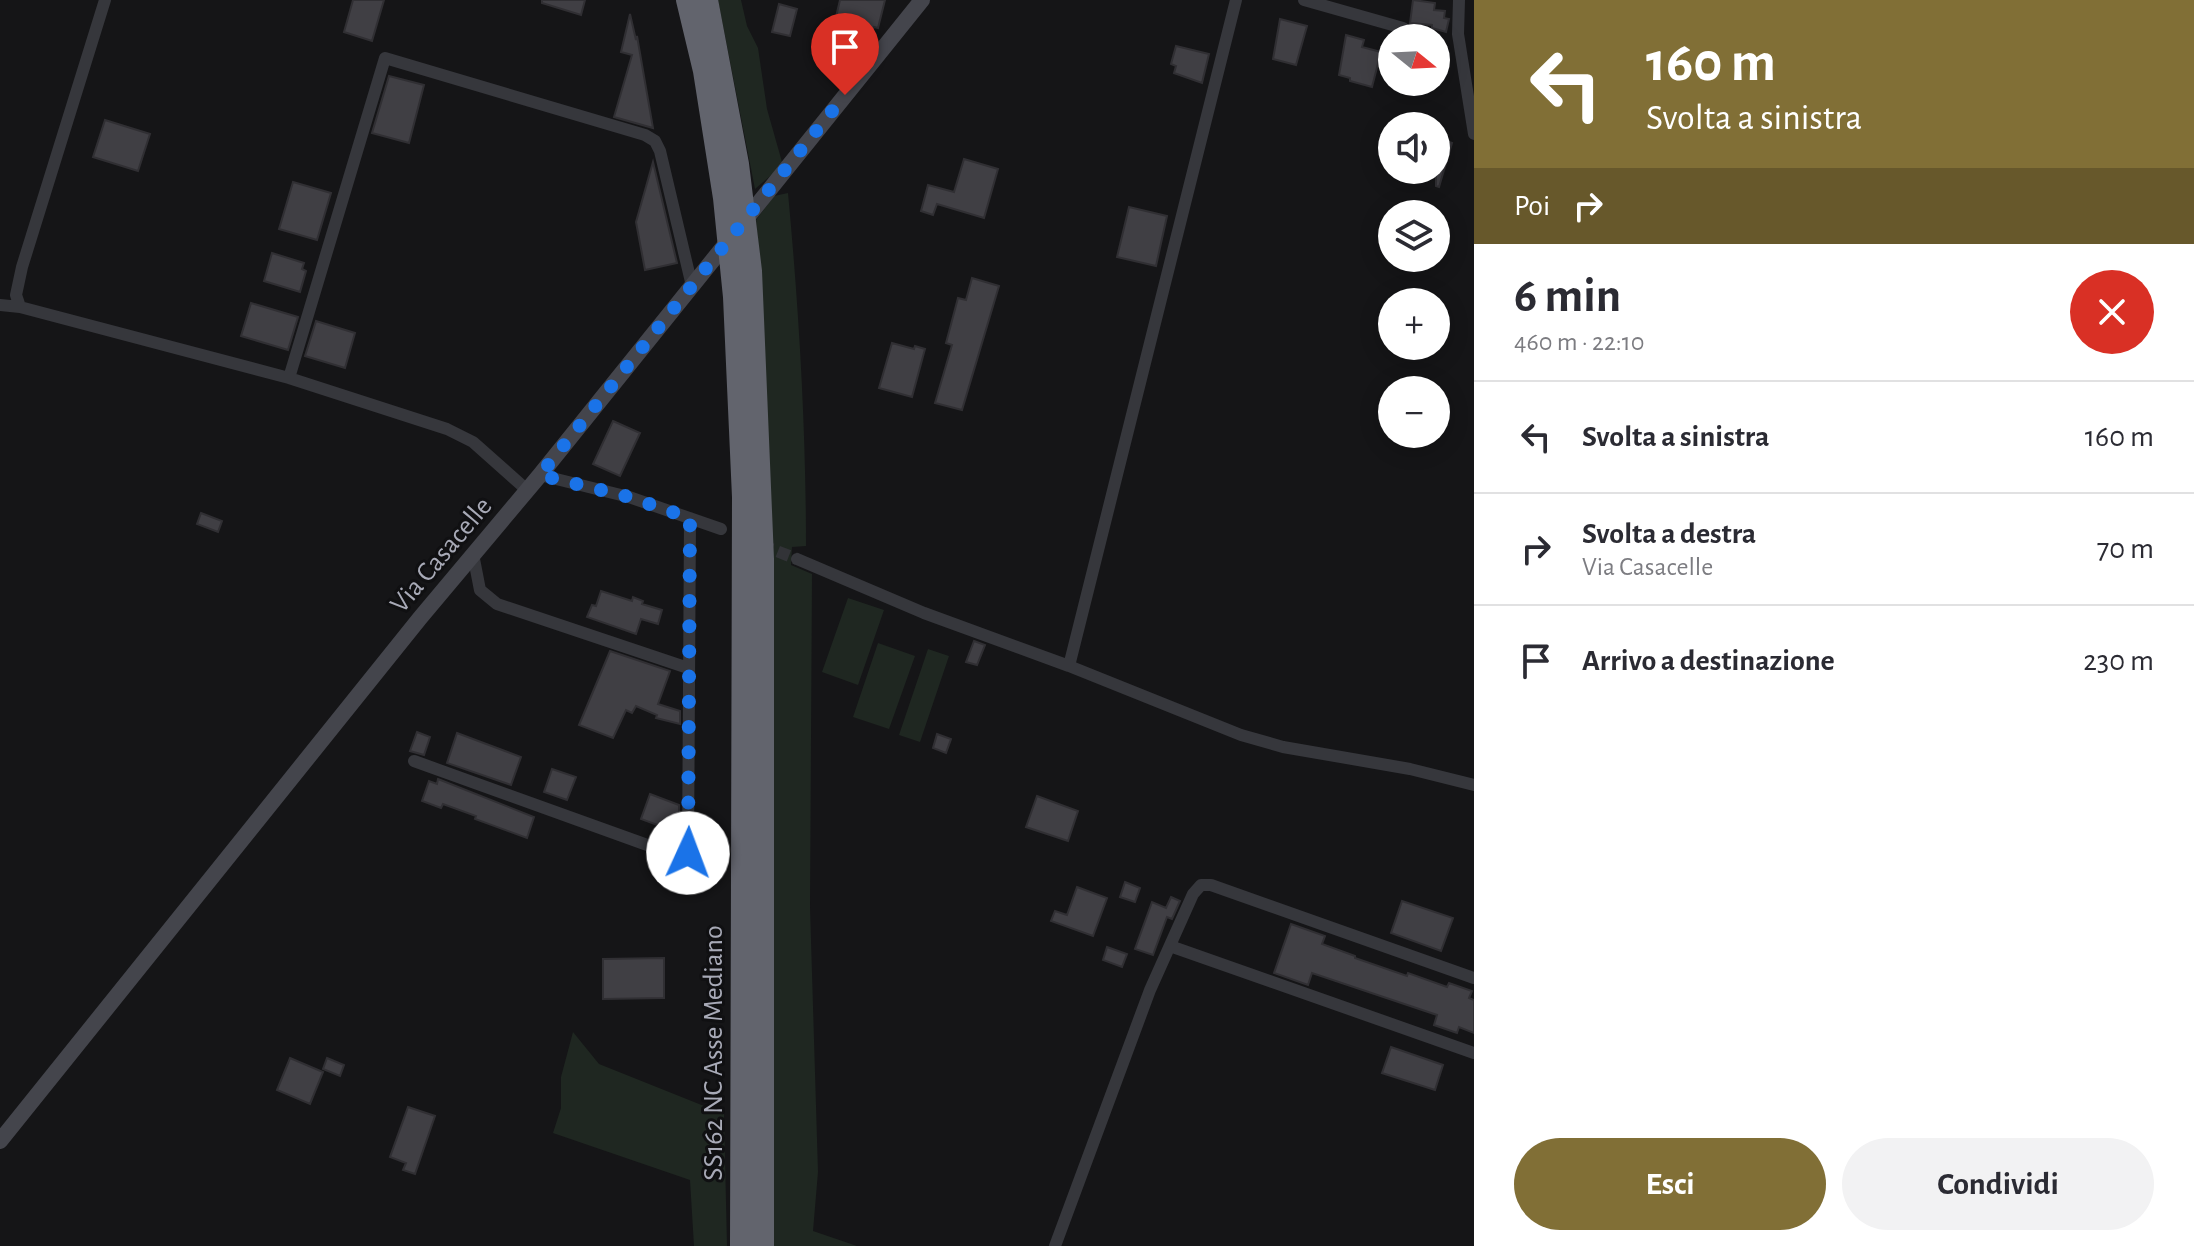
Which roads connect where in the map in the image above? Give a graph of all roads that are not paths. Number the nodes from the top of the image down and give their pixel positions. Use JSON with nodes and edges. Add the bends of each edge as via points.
{"nodes":[{"id":1,"x":105,"y":0,"type":"edge"},
{"id":2,"x":687,"y":0,"type":"edge"},
{"id":3,"x":707,"y":0,"type":"edge"},
{"id":4,"x":922,"y":0,"type":"edge"},
{"id":5,"x":1236,"y":0,"type":"edge"},
{"id":6,"x":1304,"y":0,"type":"edge"},
{"id":7,"x":1459,"y":0,"type":"edge"},
{"id":8,"x":1389,"y":24,"type":"edge"},
{"id":9,"x":1474,"y":134,"type":"edge"},
{"id":10,"x":692,"y":286,"type":"junction"},
{"id":11,"x":0,"y":305,"type":"edge"},
{"id":12,"x":20,"y":307,"type":"junction"},
{"id":13,"x":289,"y":378,"type":"junction"},
{"id":14,"x":540,"y":475,"type":"junction"},
{"id":15,"x":527,"y":490,"type":"junction"},
{"id":16,"x":690,"y":518,"type":"junction"},
{"id":17,"x":721,"y":529,"type":"dead end"},
{"id":18,"x":473,"y":554,"type":"junction"},
{"id":19,"x":797,"y":559,"type":"tunnel mouth"},
{"id":20,"x":1069,"y":666,"type":"junction"},
{"id":21,"x":688,"y":668,"type":"junction"},
{"id":22,"x":414,"y":761,"type":"dead end"},
{"id":23,"x":1474,"y":785,"type":"edge"},
{"id":24,"x":1170,"y":946,"type":"junction"},
{"id":25,"x":1474,"y":978,"type":"edge"},
{"id":26,"x":1474,"y":1053,"type":"edge"},
{"id":27,"x":0,"y":1141,"type":"edge"},
{"id":28,"x":741,"y":1246,"type":"edge"},
{"id":29,"x":763,"y":1246,"type":"edge"},
{"id":30,"x":1055,"y":1246,"type":"edge"}],
"edges":[{"from":1,"to":12,"type":"street","via":[[22,267],[16,295]]},
{"from":2,"to":28,"type":"highway","name":"SS162 NC Asse Mediano","via":[[724,198],[744,512]]},
{"from":3,"to":29,"type":"highway","name":"SS162 NC Asse Mediano","via":[[738,164],[751,271],[763,559]]},
{"from":4,"to":10,"type":"street","name":"Via Casacelle"},
{"from":5,"to":20,"type":"street"},
{"from":6,"to":8,"type":"street"},
{"from":7,"to":9,"type":"street","via":[[1458,34]]},
{"from":10,"to":13,"type":"street","via":[[655,141],[385,58]]},
{"from":10,"to":14,"type":"street","name":"Via Casacelle"},
{"from":11,"to":12,"type":"street"},
{"from":12,"to":13,"type":"street"},
{"from":13,"to":15,"type":"street","via":[[447,429],[473,442]]},
{"from":14,"to":15,"type":"street","name":"Via Casacelle"},
{"from":14,"to":16,"type":"street"},
{"from":15,"to":18,"type":"street","name":"Via Casacelle"},
{"from":16,"to":17,"type":"street"},
{"from":16,"to":21,"type":"street"},
{"from":18,"to":21,"type":"street","via":[[480,590],[497,604]]},
{"from":18,"to":27,"type":"street","name":"Via Casacelle"},
{"from":19,"to":20,"type":"street"},
{"from":20,"to":23,"type":"street","via":[[1241,735]]},
{"from":21,"to":22,"type":"street","via":[[690,845],[684,856]]},
{"from":24,"to":25,"type":"street","via":[[1193,894],[1201,885],[1211,885]]},
{"from":24,"to":26,"type":"street"},
{"from":24,"to":30,"type":"street"}]}
